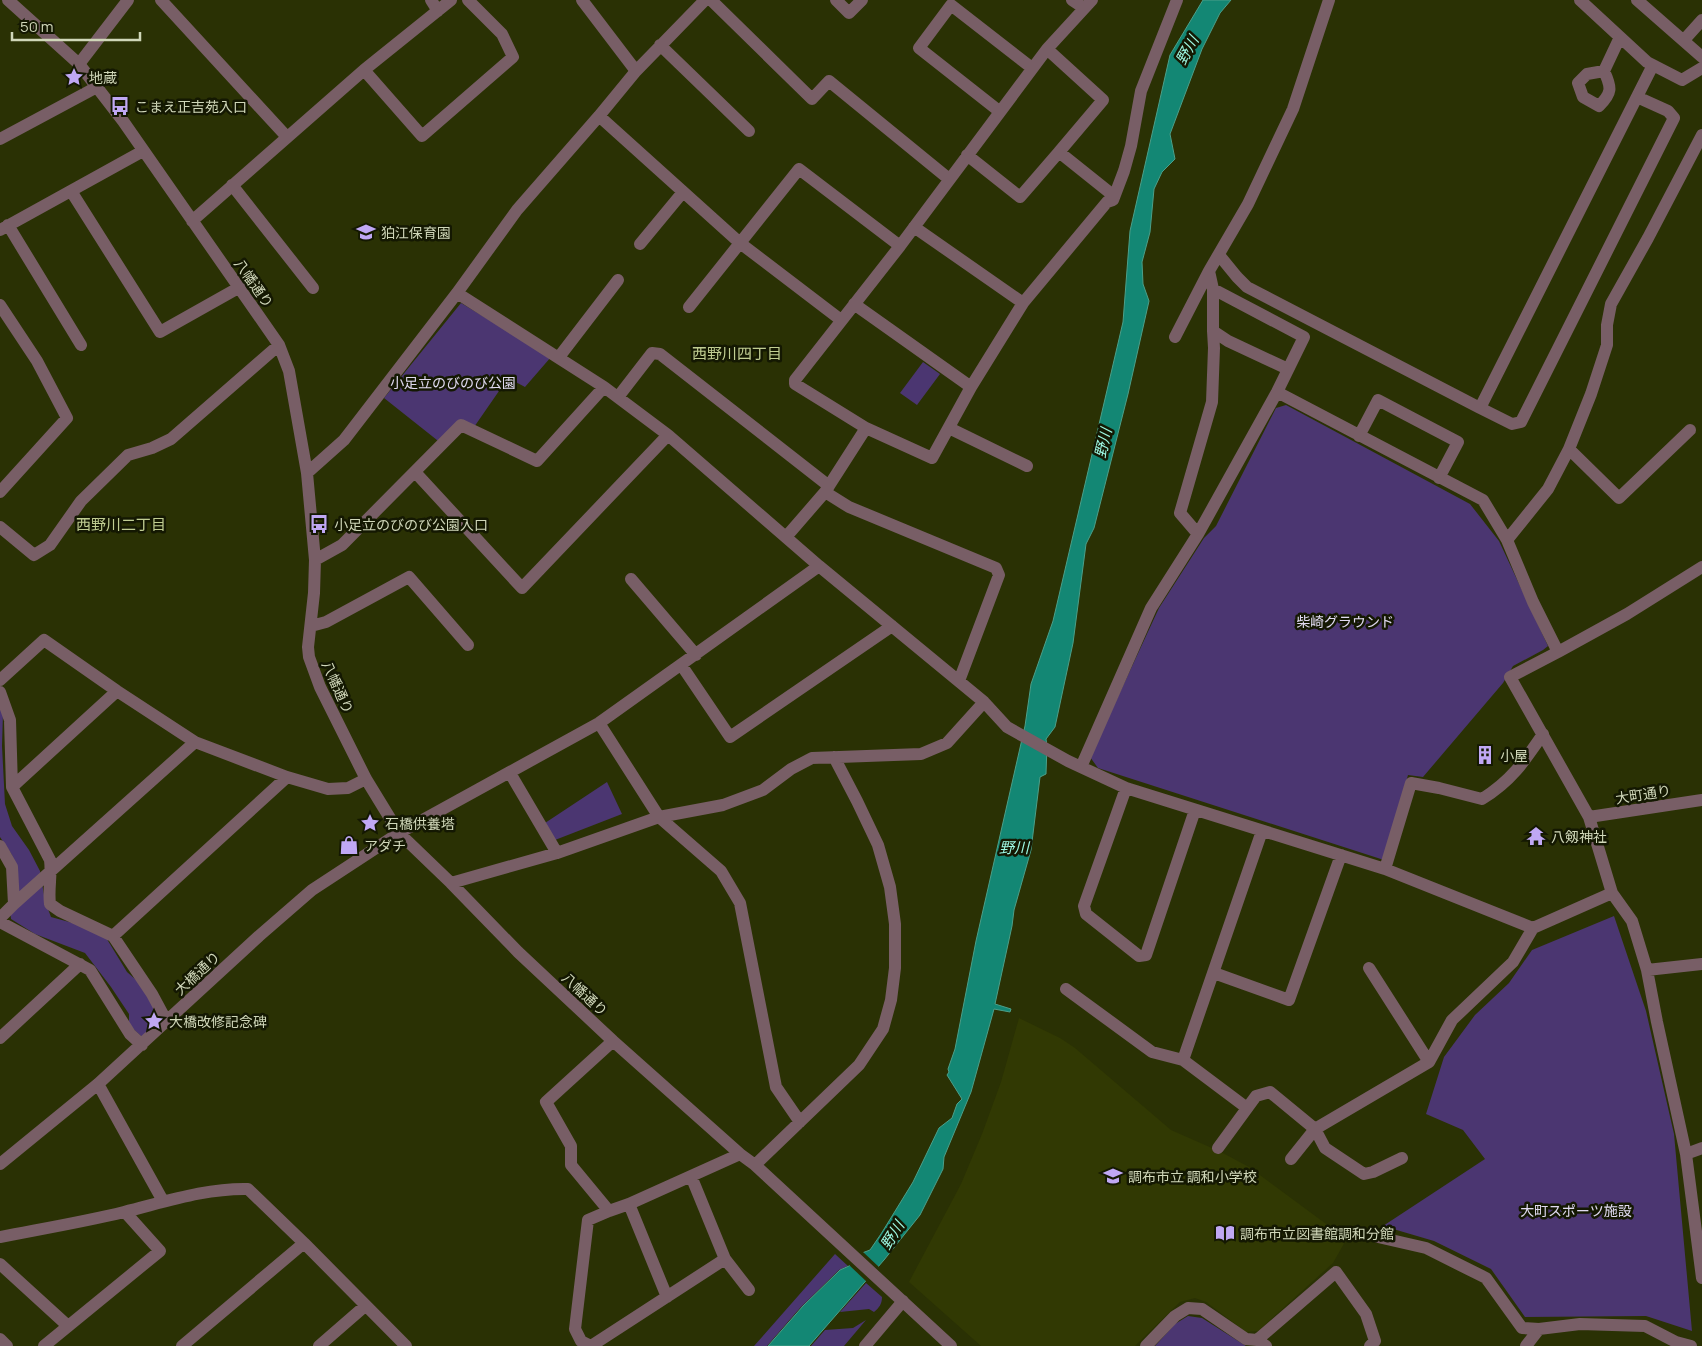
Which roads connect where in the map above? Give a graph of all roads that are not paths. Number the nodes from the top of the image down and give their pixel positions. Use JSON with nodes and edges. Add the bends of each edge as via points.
{"nodes":[{"id":1,"x":8,"y":0,"type":"edge"},
{"id":2,"x":128,"y":0,"type":"edge"},
{"id":3,"x":161,"y":0,"type":"edge"},
{"id":4,"x":430,"y":0,"type":"edge"},
{"id":5,"x":452,"y":0,"type":"edge"},
{"id":6,"x":468,"y":0,"type":"edge"},
{"id":7,"x":582,"y":0,"type":"edge"},
{"id":8,"x":705,"y":0,"type":"edge"},
{"id":9,"x":711,"y":0,"type":"edge"},
{"id":10,"x":836,"y":0,"type":"edge"},
{"id":11,"x":862,"y":0,"type":"edge"},
{"id":12,"x":1072,"y":0,"type":"edge"},
{"id":13,"x":1177,"y":0,"type":"edge"},
{"id":14,"x":1329,"y":0,"type":"edge"},
{"id":15,"x":1580,"y":0,"type":"edge"},
{"id":16,"x":1637,"y":0,"type":"edge"},
{"id":17,"x":1088,"y":4,"type":"edge"},
{"id":18,"x":438,"y":11,"type":"junction"},
{"id":19,"x":1702,"y":20,"type":"edge"},
{"id":20,"x":1620,"y":38,"type":"junction"},
{"id":21,"x":1684,"y":40,"type":"junction"},
{"id":22,"x":660,"y":45,"type":"junction"},
{"id":23,"x":1046,"y":49,"type":"junction"},
{"id":24,"x":1702,"y":57,"type":"edge"},
{"id":25,"x":79,"y":64,"type":"junction"},
{"id":26,"x":1653,"y":65,"type":"junction"},
{"id":27,"x":1032,"y":68,"type":"junction"},
{"id":28,"x":1702,"y":68,"type":"edge"},
{"id":29,"x":364,"y":70,"type":"junction"},
{"id":30,"x":636,"y":71,"type":"junction"},
{"id":31,"x":1604,"y":71,"type":"dead end"},
{"id":32,"x":97,"y":87,"type":"junction"},
{"id":33,"x":1637,"y":97,"type":"junction"},
{"id":34,"x":999,"y":111,"type":"junction"},
{"id":35,"x":599,"y":116,"type":"junction"},
{"id":36,"x":749,"y":131,"type":"dead end"},
{"id":37,"x":1702,"y":135,"type":"edge"},
{"id":38,"x":287,"y":137,"type":"junction"},
{"id":39,"x":0,"y":139,"type":"edge"},
{"id":40,"x":143,"y":151,"type":"junction"},
{"id":41,"x":1059,"y":152,"type":"junction"},
{"id":42,"x":968,"y":155,"type":"junction"},
{"id":43,"x":949,"y":179,"type":"junction"},
{"id":44,"x":232,"y":185,"type":"junction"},
{"id":45,"x":71,"y":191,"type":"junction"},
{"id":46,"x":683,"y":192,"type":"junction"},
{"id":47,"x":1114,"y":196,"type":"junction"},
{"id":48,"x":192,"y":221,"type":"junction"},
{"id":49,"x":914,"y":227,"type":"junction"},
{"id":50,"x":4,"y":228,"type":"edge"},
{"id":51,"x":740,"y":242,"type":"junction"},
{"id":52,"x":640,"y":244,"type":"dead end"},
{"id":53,"x":900,"y":246,"type":"junction"},
{"id":54,"x":1219,"y":255,"type":"junction"},
{"id":55,"x":1209,"y":271,"type":"junction"},
{"id":56,"x":618,"y":280,"type":"dead end"},
{"id":57,"x":240,"y":287,"type":"junction"},
{"id":58,"x":313,"y":288,"type":"dead end"},
{"id":59,"x":1213,"y":289,"type":"junction"},
{"id":60,"x":457,"y":293,"type":"junction"},
{"id":61,"x":1023,"y":303,"type":"junction"},
{"id":62,"x":854,"y":304,"type":"junction"},
{"id":63,"x":0,"y":305,"type":"edge"},
{"id":64,"x":689,"y":307,"type":"dead end"},
{"id":65,"x":841,"y":320,"type":"junction"},
{"id":66,"x":1213,"y":331,"type":"junction"},
{"id":67,"x":1176,"y":337,"type":"dead end"},
{"id":68,"x":81,"y":345,"type":"dead end"},
{"id":69,"x":279,"y":346,"type":"junction"},
{"id":70,"x":559,"y":358,"type":"junction"},
{"id":71,"x":1288,"y":369,"type":"junction"},
{"id":72,"x":604,"y":387,"type":"junction"},
{"id":73,"x":971,"y":387,"type":"junction"},
{"id":74,"x":1277,"y":392,"type":"junction"},
{"id":75,"x":618,"y":397,"type":"junction"},
{"id":76,"x":1480,"y":408,"type":"junction"},
{"id":77,"x":866,"y":428,"type":"junction"},
{"id":78,"x":948,"y":428,"type":"junction"},
{"id":79,"x":1690,"y":430,"type":"dead end"},
{"id":80,"x":668,"y":435,"type":"junction"},
{"id":81,"x":1359,"y":436,"type":"junction"},
{"id":82,"x":1569,"y":449,"type":"junction"},
{"id":83,"x":1027,"y":466,"type":"dead end"},
{"id":84,"x":415,"y":472,"type":"junction"},
{"id":85,"x":307,"y":473,"type":"junction"},
{"id":86,"x":1439,"y":478,"type":"junction"},
{"id":87,"x":827,"y":489,"type":"junction"},
{"id":88,"x":0,"y":492,"type":"edge"},
{"id":89,"x":0,"y":527,"type":"edge"},
{"id":90,"x":1198,"y":534,"type":"junction"},
{"id":91,"x":786,"y":537,"type":"junction"},
{"id":92,"x":1507,"y":540,"type":"junction"},
{"id":93,"x":315,"y":560,"type":"junction"},
{"id":94,"x":819,"y":566,"type":"junction"},
{"id":95,"x":1702,"y":567,"type":"edge"},
{"id":96,"x":631,"y":579,"type":"dead end"},
{"id":97,"x":311,"y":626,"type":"junction"},
{"id":98,"x":892,"y":626,"type":"junction"},
{"id":99,"x":468,"y":645,"type":"dead end"},
{"id":100,"x":1558,"y":652,"type":"junction"},
{"id":101,"x":696,"y":655,"type":"junction"},
{"id":102,"x":682,"y":666,"type":"junction"},
{"id":103,"x":0,"y":680,"type":"edge"},
{"id":104,"x":959,"y":681,"type":"junction"},
{"id":105,"x":117,"y":691,"type":"junction"},
{"id":106,"x":0,"y":692,"type":"edge"},
{"id":107,"x":984,"y":702,"type":"junction"},
{"id":108,"x":599,"y":723,"type":"junction"},
{"id":109,"x":1543,"y":734,"type":"junction"},
{"id":110,"x":195,"y":742,"type":"junction"},
{"id":111,"x":834,"y":757,"type":"junction"},
{"id":112,"x":1081,"y":767,"type":"junction"},
{"id":113,"x":510,"y":773,"type":"junction"},
{"id":114,"x":287,"y":777,"type":"junction"},
{"id":115,"x":366,"y":779,"type":"junction"},
{"id":116,"x":12,"y":787,"type":"junction"},
{"id":117,"x":1126,"y":788,"type":"junction"},
{"id":118,"x":1702,"y":800,"type":"edge"},
{"id":119,"x":1195,"y":810,"type":"junction"},
{"id":120,"x":659,"y":817,"type":"junction"},
{"id":121,"x":1589,"y":817,"type":"junction"},
{"id":122,"x":1262,"y":831,"type":"junction"},
{"id":123,"x":399,"y":833,"type":"junction"},
{"id":124,"x":0,"y":846,"type":"edge"},
{"id":125,"x":556,"y":853,"type":"junction"},
{"id":126,"x":1341,"y":855,"type":"junction"},
{"id":127,"x":1386,"y":869,"type":"junction"},
{"id":128,"x":52,"y":871,"type":"junction"},
{"id":129,"x":451,"y":883,"type":"junction"},
{"id":130,"x":1612,"y":893,"type":"junction"},
{"id":131,"x":14,"y":904,"type":"junction"},
{"id":132,"x":0,"y":918,"type":"edge"},
{"id":133,"x":0,"y":922,"type":"edge"},
{"id":134,"x":1533,"y":928,"type":"junction"},
{"id":135,"x":113,"y":936,"type":"junction"},
{"id":136,"x":80,"y":964,"type":"junction"},
{"id":137,"x":1702,"y":964,"type":"edge"},
{"id":138,"x":1369,"y":968,"type":"dead end"},
{"id":139,"x":1648,"y":970,"type":"junction"},
{"id":140,"x":1214,"y":973,"type":"junction"},
{"id":141,"x":1066,"y":989,"type":"dead end"},
{"id":142,"x":166,"y":1022,"type":"junction"},
{"id":143,"x":0,"y":1038,"type":"edge"},
{"id":144,"x":614,"y":1041,"type":"junction"},
{"id":145,"x":142,"y":1045,"type":"junction"},
{"id":146,"x":1183,"y":1060,"type":"junction"},
{"id":147,"x":1429,"y":1062,"type":"junction"},
{"id":148,"x":98,"y":1084,"type":"junction"},
{"id":149,"x":1247,"y":1108,"type":"junction"},
{"id":150,"x":800,"y":1122,"type":"junction"},
{"id":151,"x":1315,"y":1129,"type":"junction"},
{"id":152,"x":1218,"y":1148,"type":"dead end"},
{"id":153,"x":1702,"y":1148,"type":"edge"},
{"id":154,"x":740,"y":1154,"type":"junction"},
{"id":155,"x":1686,"y":1154,"type":"junction"},
{"id":156,"x":1402,"y":1158,"type":"dead end"},
{"id":157,"x":1292,"y":1159,"type":"dead end"},
{"id":158,"x":0,"y":1164,"type":"edge"},
{"id":159,"x":755,"y":1164,"type":"junction"},
{"id":160,"x":691,"y":1176,"type":"junction"},
{"id":161,"x":163,"y":1201,"type":"junction"},
{"id":162,"x":629,"y":1204,"type":"junction"},
{"id":163,"x":609,"y":1211,"type":"junction"},
{"id":164,"x":125,"y":1212,"type":"junction"},
{"id":165,"x":0,"y":1237,"type":"edge"},
{"id":166,"x":1378,"y":1237,"type":"dead end"},
{"id":167,"x":304,"y":1243,"type":"junction"},
{"id":168,"x":724,"y":1259,"type":"junction"},
{"id":169,"x":0,"y":1264,"type":"edge"},
{"id":170,"x":1702,"y":1278,"type":"edge"},
{"id":171,"x":749,"y":1290,"type":"dead end"},
{"id":172,"x":668,"y":1297,"type":"junction"},
{"id":173,"x":903,"y":1301,"type":"junction"},
{"id":174,"x":365,"y":1306,"type":"junction"},
{"id":175,"x":68,"y":1326,"type":"junction"},
{"id":176,"x":1539,"y":1329,"type":"junction"},
{"id":177,"x":0,"y":1340,"type":"edge"},
{"id":178,"x":1262,"y":1343,"type":"edge"},
{"id":179,"x":578,"y":1344,"type":"edge"},
{"id":180,"x":8,"y":1346,"type":"edge"},
{"id":181,"x":44,"y":1346,"type":"edge"},
{"id":182,"x":182,"y":1346,"type":"edge"},
{"id":183,"x":319,"y":1346,"type":"edge"},
{"id":184,"x":406,"y":1346,"type":"edge"},
{"id":185,"x":865,"y":1346,"type":"edge"},
{"id":186,"x":951,"y":1346,"type":"edge"},
{"id":187,"x":1146,"y":1346,"type":"edge"},
{"id":188,"x":1370,"y":1346,"type":"edge"},
{"id":189,"x":1526,"y":1346,"type":"edge"},
{"id":190,"x":1692,"y":1346,"type":"edge"}],
"edges":[{"from":1,"to":25,"type":"street","name":"八幡通り"},
{"from":2,"to":25,"type":"street"},
{"from":3,"to":38,"type":"street"},
{"from":4,"to":18,"type":"street"},
{"from":5,"to":18,"type":"street"},
{"from":6,"to":29,"type":"street","via":[[502,34],[513,57],[422,136]]},
{"from":7,"to":30,"type":"street"},
{"from":8,"to":22,"type":"street"},
{"from":9,"to":43,"type":"street","via":[[812,99],[830,81]]},
{"from":10,"to":11,"type":"street","via":[[849,13]]},
{"from":12,"to":17,"type":"street"},
{"from":13,"to":47,"type":"street","via":[[1141,91],[1131,146]]},
{"from":14,"to":54,"type":"street","via":[[1293,109],[1248,204]]},
{"from":15,"to":20,"type":"street"},
{"from":16,"to":21,"type":"street"},
{"from":17,"to":23,"type":"street"},
{"from":18,"to":29,"type":"street"},
{"from":19,"to":21,"type":"street"},
{"from":20,"to":26,"type":"street"},
{"from":20,"to":31,"type":"street"},
{"from":21,"to":24,"type":"street"},
{"from":22,"to":30,"type":"street"},
{"from":22,"to":36,"type":"street"},
{"from":23,"to":27,"type":"street"},
{"from":23,"to":41,"type":"street","via":[[1103,100]]},
{"from":25,"to":32,"type":"street","name":"八幡通り"},
{"from":26,"to":28,"type":"street","via":[[1682,80]]},
{"from":26,"to":33,"type":"street"},
{"from":27,"to":34,"type":"street"},
{"from":27,"to":34,"type":"street","via":[[952,5],[946,12],[919,48]]},
{"from":29,"to":38,"type":"street"},
{"from":30,"to":35,"type":"street"},
{"from":32,"to":39,"type":"street"},
{"from":32,"to":40,"type":"street","name":"八幡通り"},
{"from":33,"to":76,"type":"street"},
{"from":33,"to":76,"type":"street","via":[[1668,111],[1674,118],[1547,370],[1520,422],[1512,424]]},
{"from":34,"to":42,"type":"street"},
{"from":35,"to":46,"type":"street"},
{"from":35,"to":60,"type":"street","via":[[517,210]]},
{"from":37,"to":82,"type":"street","via":[[1611,304],[1604,353]]},
{"from":38,"to":44,"type":"street"},
{"from":40,"to":45,"type":"street"},
{"from":40,"to":48,"type":"street","name":"八幡通り"},
{"from":41,"to":42,"type":"street","via":[[1020,197]]},
{"from":41,"to":47,"type":"street"},
{"from":42,"to":43,"type":"street"},
{"from":43,"to":49,"type":"street"},
{"from":44,"to":48,"type":"street"},
{"from":44,"to":58,"type":"street"},
{"from":45,"to":50,"type":"street"},
{"from":45,"to":57,"type":"street","via":[[160,332]]},
{"from":46,"to":51,"type":"street"},
{"from":46,"to":52,"type":"street"},
{"from":47,"to":61,"type":"street","via":[[1114,200],[1106,202]]},
{"from":48,"to":57,"type":"street","name":"八幡通り"},
{"from":49,"to":53,"type":"street"},
{"from":49,"to":61,"type":"street"},
{"from":50,"to":68,"type":"street"},
{"from":51,"to":53,"type":"street","via":[[799,169]]},
{"from":51,"to":64,"type":"street"},
{"from":51,"to":65,"type":"street"},
{"from":53,"to":62,"type":"street"},
{"from":54,"to":55,"type":"street"},
{"from":54,"to":76,"type":"street","via":[[1247,287]]},
{"from":55,"to":59,"type":"street"},
{"from":55,"to":67,"type":"street"},
{"from":56,"to":70,"type":"street"},
{"from":57,"to":69,"type":"street","name":"八幡通り"},
{"from":59,"to":66,"type":"street"},
{"from":59,"to":71,"type":"street","via":[[1304,337]]},
{"from":60,"to":70,"type":"street"},
{"from":60,"to":85,"type":"street","via":[[344,440]]},
{"from":61,"to":73,"type":"street"},
{"from":62,"to":65,"type":"street"},
{"from":62,"to":73,"type":"street"},
{"from":63,"to":88,"type":"street","via":[[37,361],[67,418]]},
{"from":65,"to":77,"type":"street","via":[[794,380],[795,384]]},
{"from":66,"to":71,"type":"street"},
{"from":66,"to":90,"type":"street","via":[[1212,402],[1180,513]]},
{"from":69,"to":85,"type":"street","name":"八幡通り","via":[[289,371]]},
{"from":69,"to":89,"type":"street","via":[[171,439],[128,455],[81,501],[50,544],[34,555]]},
{"from":70,"to":72,"type":"street"},
{"from":71,"to":74,"type":"street"},
{"from":72,"to":75,"type":"street"},
{"from":72,"to":84,"type":"street","via":[[537,461],[461,425]]},
{"from":73,"to":78,"type":"street"},
{"from":74,"to":81,"type":"street"},
{"from":74,"to":90,"type":"street"},
{"from":75,"to":80,"type":"street"},
{"from":75,"to":87,"type":"street","via":[[652,353],[660,354]]},
{"from":77,"to":78,"type":"street","via":[[932,458]]},
{"from":77,"to":87,"type":"street"},
{"from":78,"to":83,"type":"street"},
{"from":79,"to":82,"type":"street","via":[[1619,498]]},
{"from":80,"to":84,"type":"street","via":[[522,588]]},
{"from":80,"to":91,"type":"street"},
{"from":81,"to":86,"type":"street"},
{"from":81,"to":86,"type":"street","via":[[1378,400],[1458,442]]},
{"from":82,"to":92,"type":"street","via":[[1548,489]]},
{"from":84,"to":93,"type":"street","via":[[342,545]]},
{"from":85,"to":93,"type":"street","name":"八幡通り"},
{"from":86,"to":92,"type":"street","via":[[1483,500]]},
{"from":87,"to":91,"type":"street"},
{"from":87,"to":104,"type":"street","via":[[849,507],[996,568],[999,575]]},
{"from":90,"to":112,"type":"street","via":[[1151,608]]},
{"from":91,"to":94,"type":"street"},
{"from":92,"to":100,"type":"street"},
{"from":93,"to":97,"type":"street","name":"八幡通り"},
{"from":94,"to":98,"type":"street"},
{"from":94,"to":101,"type":"street","name":"大橋通り"},
{"from":95,"to":100,"type":"street"},
{"from":96,"to":101,"type":"street"},
{"from":97,"to":99,"type":"street","via":[[326,622],[409,576]]},
{"from":97,"to":115,"type":"street","name":"八幡通り","via":[[308,647],[312,668]]},
{"from":98,"to":102,"type":"street","via":[[730,738]]},
{"from":98,"to":104,"type":"street"},
{"from":100,"to":109,"type":"street","via":[[1510,677]]},
{"from":101,"to":102,"type":"street","name":"大橋通り"},
{"from":102,"to":108,"type":"street","name":"大橋通り"},
{"from":103,"to":105,"type":"street","via":[[44,640]]},
{"from":104,"to":107,"type":"street"},
{"from":105,"to":110,"type":"street"},
{"from":105,"to":116,"type":"street"},
{"from":106,"to":116,"type":"street","via":[[10,720]]},
{"from":107,"to":111,"type":"street","via":[[947,743],[921,754]]},
{"from":107,"to":112,"type":"street","via":[[1007,727]]},
{"from":108,"to":113,"type":"street","name":"大橋通り"},
{"from":108,"to":120,"type":"street"},
{"from":109,"to":121,"type":"street"},
{"from":109,"to":127,"type":"street","via":[[1522,766],[1500,788],[1482,799],[1411,783]]},
{"from":110,"to":114,"type":"street"},
{"from":110,"to":128,"type":"street"},
{"from":111,"to":120,"type":"street","via":[[812,758],[763,790],[723,805]]},
{"from":111,"to":150,"type":"street","via":[[878,846],[890,887],[895,924],[895,968],[883,1029],[859,1065]]},
{"from":112,"to":117,"type":"street"},
{"from":113,"to":123,"type":"street","name":"大橋通り"},
{"from":113,"to":125,"type":"street"},
{"from":114,"to":115,"type":"street","via":[[328,789],[348,788]]},
{"from":114,"to":135,"type":"street"},
{"from":115,"to":123,"type":"street","name":"八幡通り"},
{"from":116,"to":128,"type":"street","via":[[50,860]]},
{"from":117,"to":119,"type":"street"},
{"from":117,"to":119,"type":"street","via":[[1084,906],[1086,914],[1138,956],[1146,955]]},
{"from":118,"to":121,"type":"street","name":"大町通り"},
{"from":119,"to":122,"type":"street"},
{"from":120,"to":125,"type":"street"},
{"from":120,"to":150,"type":"street","via":[[721,872],[740,903],[776,1087]]},
{"from":121,"to":130,"type":"street"},
{"from":122,"to":126,"type":"street"},
{"from":122,"to":140,"type":"street"},
{"from":123,"to":129,"type":"street","name":"八幡通り"},
{"from":123,"to":142,"type":"street","name":"大橋通り","via":[[312,890]]},
{"from":124,"to":131,"type":"street","via":[[12,867]]},
{"from":125,"to":129,"type":"street"},
{"from":126,"to":127,"type":"street"},
{"from":126,"to":140,"type":"street","via":[[1289,1000]]},
{"from":127,"to":134,"type":"street"},
{"from":128,"to":131,"type":"street"},
{"from":128,"to":135,"type":"street","via":[[50,904]]},
{"from":129,"to":144,"type":"street","name":"八幡通り","via":[[518,952]]},
{"from":130,"to":134,"type":"street"},
{"from":130,"to":139,"type":"street","via":[[1632,921]]},
{"from":131,"to":132,"type":"street"},
{"from":133,"to":136,"type":"street"},
{"from":134,"to":147,"type":"street","via":[[1513,962],[1452,1020]]},
{"from":135,"to":142,"type":"street","via":[[152,994]]},
{"from":136,"to":143,"type":"street"},
{"from":136,"to":145,"type":"street","via":[[90,970],[130,1034]]},
{"from":137,"to":139,"type":"street"},
{"from":138,"to":147,"type":"street"},
{"from":139,"to":155,"type":"street","via":[[1656,1022]]},
{"from":140,"to":146,"type":"street"},
{"from":141,"to":146,"type":"street","via":[[1152,1052]]},
{"from":142,"to":145,"type":"street","name":"大橋通り"},
{"from":144,"to":154,"type":"street","name":"八幡通り"},
{"from":144,"to":163,"type":"street","via":[[546,1102],[571,1146],[570,1165]]},
{"from":145,"to":148,"type":"street","name":"大橋通り"},
{"from":146,"to":149,"type":"street"},
{"from":147,"to":151,"type":"street"},
{"from":148,"to":158,"type":"street","name":"大橋通り"},
{"from":148,"to":161,"type":"street"},
{"from":149,"to":151,"type":"street","via":[[1256,1096],[1270,1092]]},
{"from":149,"to":152,"type":"street"},
{"from":150,"to":159,"type":"street"},
{"from":151,"to":156,"type":"street","via":[[1325,1148],[1364,1174]]},
{"from":151,"to":157,"type":"street"},
{"from":153,"to":155,"type":"street"},
{"from":154,"to":159,"type":"street","name":"八幡通り"},
{"from":154,"to":160,"type":"street"},
{"from":155,"to":170,"type":"street"},
{"from":159,"to":173,"type":"street","name":"八幡通り"},
{"from":160,"to":162,"type":"street"},
{"from":160,"to":168,"type":"street"},
{"from":161,"to":164,"type":"street"},
{"from":161,"to":167,"type":"street","via":[[248,1189]]},
{"from":162,"to":163,"type":"street"},
{"from":162,"to":172,"type":"street"},
{"from":163,"to":179,"type":"street","via":[[588,1220],[575,1329]]},
{"from":164,"to":165,"type":"street"},
{"from":164,"to":175,"type":"street","via":[[160,1251]]},
{"from":166,"to":176,"type":"street","via":[[1426,1248],[1486,1278],[1522,1328]]},
{"from":167,"to":174,"type":"street"},
{"from":167,"to":182,"type":"street"},
{"from":168,"to":171,"type":"street"},
{"from":168,"to":172,"type":"street"},
{"from":169,"to":175,"type":"street"},
{"from":172,"to":179,"type":"street","via":[[591,1346]]},
{"from":173,"to":185,"type":"street"},
{"from":173,"to":186,"type":"street","name":"八幡通り"},
{"from":174,"to":183,"type":"street"},
{"from":174,"to":184,"type":"street"},
{"from":175,"to":181,"type":"street"},
{"from":176,"to":189,"type":"street"},
{"from":176,"to":190,"type":"street","via":[[1580,1324],[1645,1326],[1676,1342]]},
{"from":177,"to":180,"type":"street"},
{"from":178,"to":187,"type":"street","via":[[1246,1339],[1202,1309],[1188,1308],[1175,1316]]},
{"from":178,"to":188,"type":"street","via":[[1336,1272],[1366,1314],[1376,1341]]}]}
